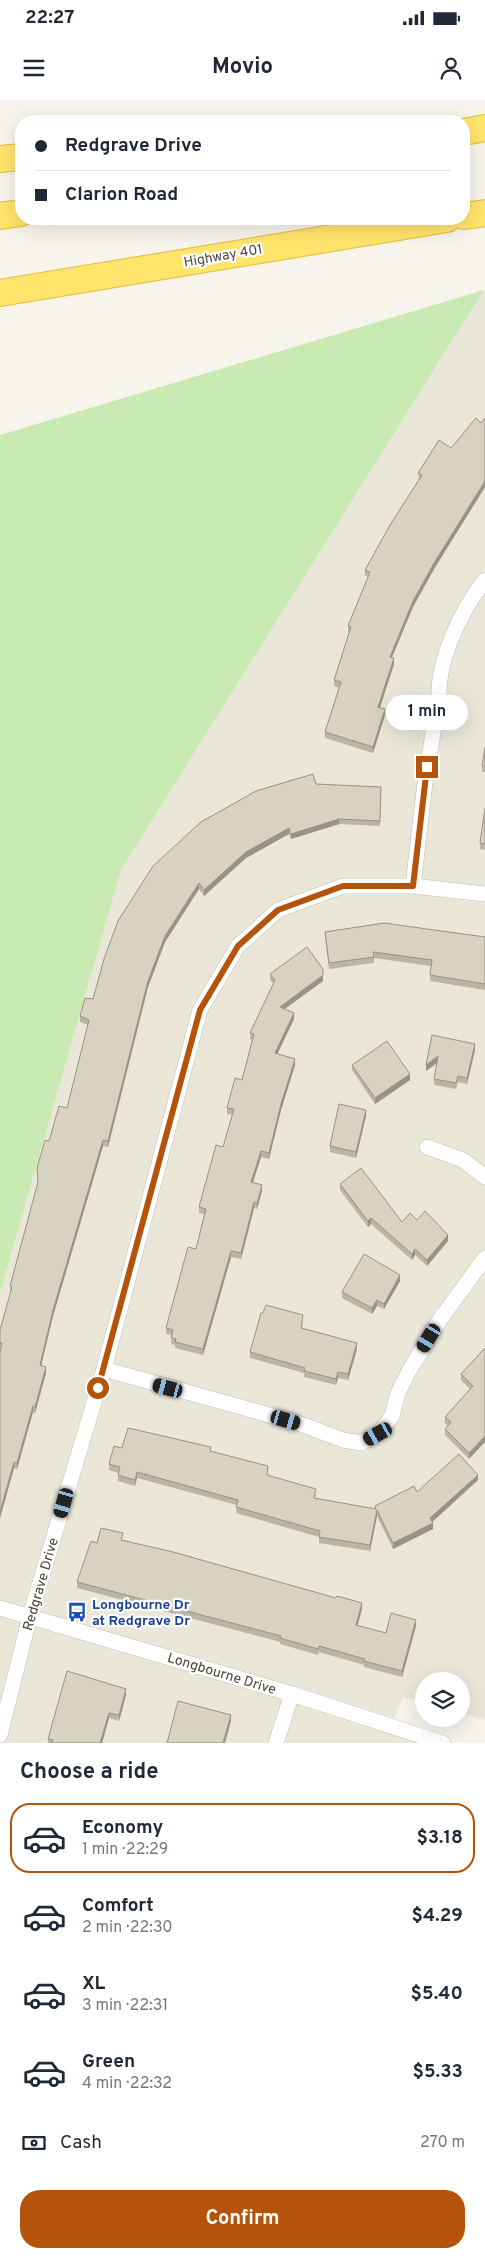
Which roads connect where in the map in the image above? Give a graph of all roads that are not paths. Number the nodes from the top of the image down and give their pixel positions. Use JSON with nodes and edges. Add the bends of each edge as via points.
{"nodes":[{"id":1,"x":485,"y":122,"type":"edge"},
{"id":2,"x":470,"y":123,"type":"edge"},
{"id":3,"x":485,"y":128,"type":"edge"},
{"id":4,"x":470,"y":131,"type":"edge"},
{"id":5,"x":15,"y":158,"type":"edge"},
{"id":6,"x":0,"y":159,"type":"edge"},
{"id":7,"x":485,"y":213,"type":"edge"},
{"id":8,"x":15,"y":214,"type":"edge"},
{"id":9,"x":470,"y":215,"type":"edge"},
{"id":10,"x":0,"y":216,"type":"edge"},
{"id":11,"x":411,"y":225,"type":"edge"},
{"id":12,"x":0,"y":293,"type":"edge"},
{"id":13,"x":485,"y":580,"type":"edge"},
{"id":14,"x":413,"y":886,"type":"junction"},
{"id":15,"x":485,"y":894,"type":"edge"},
{"id":16,"x":427,"y":1147,"type":"dead end"},
{"id":17,"x":485,"y":1178,"type":"edge"},
{"id":18,"x":485,"y":1258,"type":"edge"},
{"id":19,"x":104,"y":1369,"type":"junction"},
{"id":20,"x":0,"y":1608,"type":"edge"},
{"id":21,"x":30,"y":1616,"type":"junction"},
{"id":22,"x":292,"y":1694,"type":"junction"},
{"id":23,"x":0,"y":1735,"type":"edge"},
{"id":24,"x":276,"y":1743,"type":"edge"},
{"id":25,"x":443,"y":1743,"type":"edge"}],
"edges":[{"from":1,"to":2,"type":"highway"},
{"from":3,"to":4,"type":"highway"},
{"from":5,"to":6,"type":"highway"},
{"from":7,"to":9,"type":"highway"},
{"from":8,"to":10,"type":"highway"},
{"from":11,"to":12,"type":"highway","name":"Highway 401"},
{"from":13,"to":14,"type":"street","via":[[468,602],[451,641],[439,683]]},
{"from":14,"to":15,"type":"street","name":"Redgrave Drive"},
{"from":14,"to":19,"type":"street","name":"Redgrave Drive","via":[[343,886],[278,910],[238,946],[200,1010]]},
{"from":16,"to":17,"type":"street","via":[[463,1160]]},
{"from":18,"to":19,"type":"street","via":[[440,1318],[408,1371],[392,1416],[378,1434],[361,1443]]},
{"from":19,"to":21,"type":"street","name":"Redgrave Drive"},
{"from":20,"to":21,"type":"street","name":"Longbourne Drive"},
{"from":21,"to":22,"type":"street","name":"Longbourne Drive"},
{"from":21,"to":23,"type":"street","name":"Redgrave Drive"},
{"from":22,"to":24,"type":"street"},
{"from":22,"to":25,"type":"street","name":"Longbourne Drive"}]}
